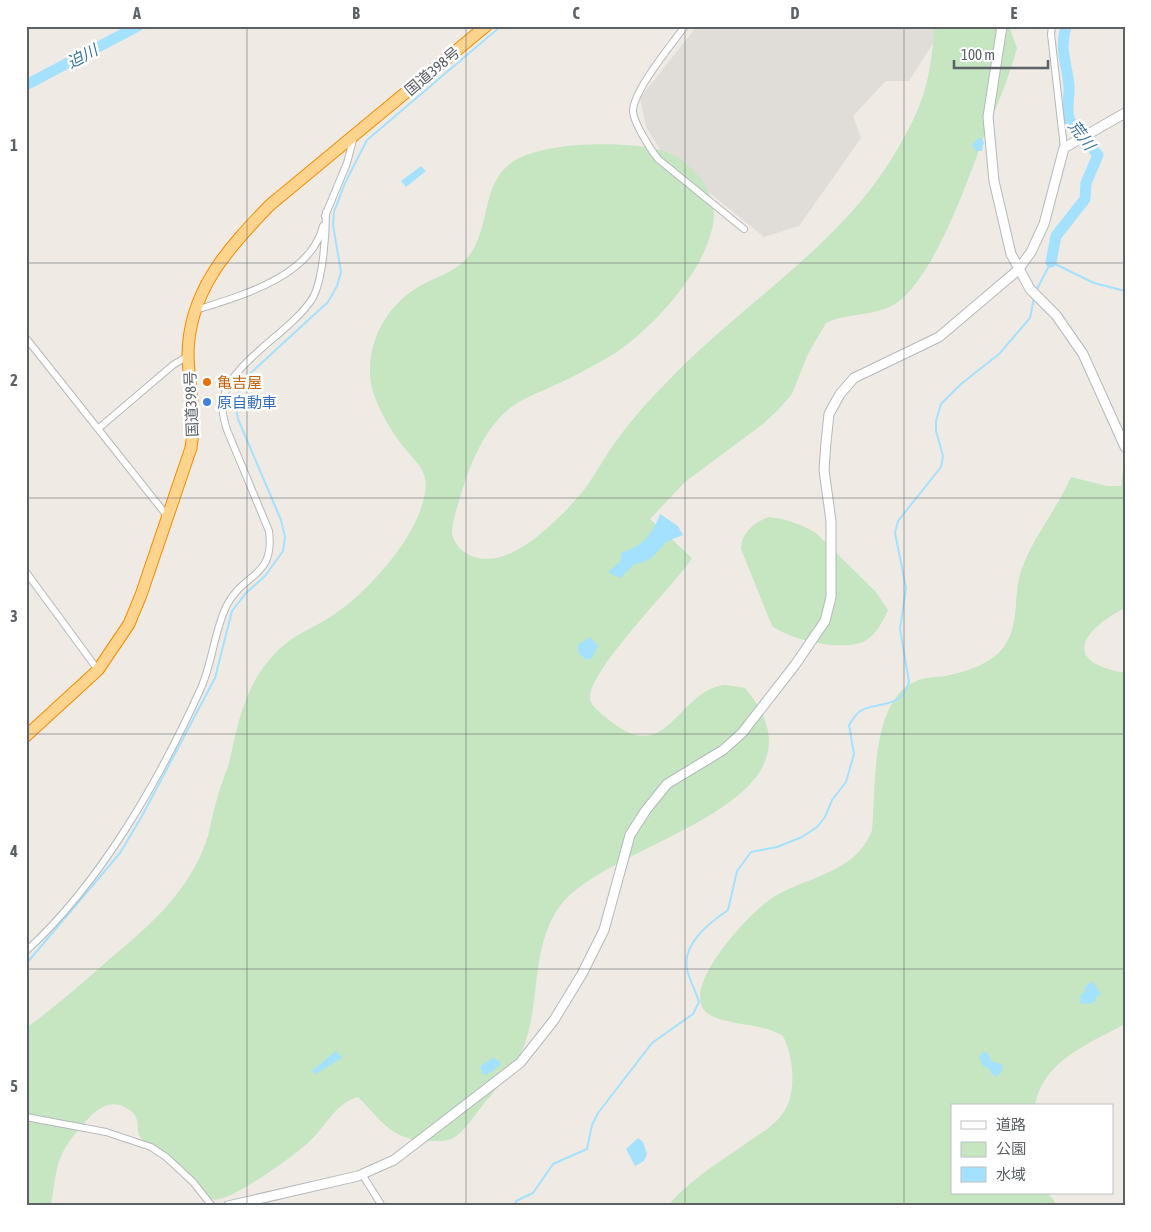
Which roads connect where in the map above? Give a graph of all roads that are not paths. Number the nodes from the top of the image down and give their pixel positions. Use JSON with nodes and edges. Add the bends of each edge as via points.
{"nodes":[{"id":1,"x":486,"y":26,"type":"edge"},
{"id":2,"x":686,"y":26,"type":"edge"},
{"id":3,"x":1002,"y":26,"type":"edge"},
{"id":4,"x":1052,"y":26,"type":"edge"},
{"id":5,"x":1125,"y":113,"type":"edge"},
{"id":6,"x":354,"y":135,"type":"junction"},
{"id":7,"x":1064,"y":148,"type":"junction"},
{"id":8,"x":326,"y":212,"type":"junction"},
{"id":9,"x":744,"y":228,"type":"dead end"},
{"id":10,"x":1018,"y":270,"type":"junction"},
{"id":11,"x":196,"y":310,"type":"junction"},
{"id":12,"x":26,"y":338,"type":"edge"},
{"id":13,"x":188,"y":356,"type":"junction"},
{"id":14,"x":99,"y":428,"type":"junction"},
{"id":15,"x":1125,"y":447,"type":"edge"},
{"id":16,"x":168,"y":517,"type":"junction"},
{"id":17,"x":26,"y":572,"type":"edge"},
{"id":18,"x":98,"y":670,"type":"junction"},
{"id":19,"x":26,"y":736,"type":"edge"},
{"id":20,"x":26,"y":951,"type":"edge"},
{"id":21,"x":26,"y":1117,"type":"edge"},
{"id":22,"x":362,"y":1174,"type":"junction"},
{"id":23,"x":212,"y":1206,"type":"edge"},
{"id":24,"x":228,"y":1206,"type":"edge"},
{"id":25,"x":382,"y":1206,"type":"edge"}],
"edges":[{"from":1,"to":6,"type":"highway","name":"国道398号"},
{"from":2,"to":9,"type":"street","via":[[637,96],[632,114],[658,159]]},
{"from":3,"to":10,"type":"street","via":[[988,117],[994,181],[1011,254]]},
{"from":4,"to":7,"type":"street","via":[[1050,34]]},
{"from":5,"to":7,"type":"street"},
{"from":6,"to":8,"type":"street","via":[[347,163]]},
{"from":6,"to":11,"type":"highway","name":"国道398号","via":[[270,205],[243,233],[213,271]]},
{"from":7,"to":10,"type":"street","via":[[1044,224]]},
{"from":8,"to":11,"type":"street","via":[[314,247],[289,270],[246,294]]},
{"from":8,"to":20,"type":"street","via":[[320,278],[313,298],[247,363],[231,382],[223,399],[227,430],[269,531],[267,561],[228,603],[202,687],[123,834],[100,868]]},
{"from":10,"to":15,"type":"street","via":[[1083,354]]},
{"from":10,"to":22,"type":"street","via":[[939,337],[854,378],[840,394],[829,414],[824,470],[831,521],[831,597],[825,621],[742,733],[723,750],[667,784],[646,810],[630,835],[604,930],[587,966],[554,1020],[520,1063],[394,1160]]},
{"from":11,"to":13,"type":"highway","name":"国道398号"},
{"from":12,"to":14,"type":"street"},
{"from":13,"to":14,"type":"street"},
{"from":13,"to":16,"type":"highway","name":"国道398号","via":[[195,428],[192,448]]},
{"from":14,"to":16,"type":"street"},
{"from":16,"to":18,"type":"highway","name":"国道398号","via":[[129,624]]},
{"from":17,"to":18,"type":"street"},
{"from":18,"to":19,"type":"highway","name":"国道398号"},
{"from":21,"to":23,"type":"street","via":[[106,1132],[151,1147],[186,1175]]},
{"from":22,"to":24,"type":"street"},
{"from":22,"to":25,"type":"street"}]}
